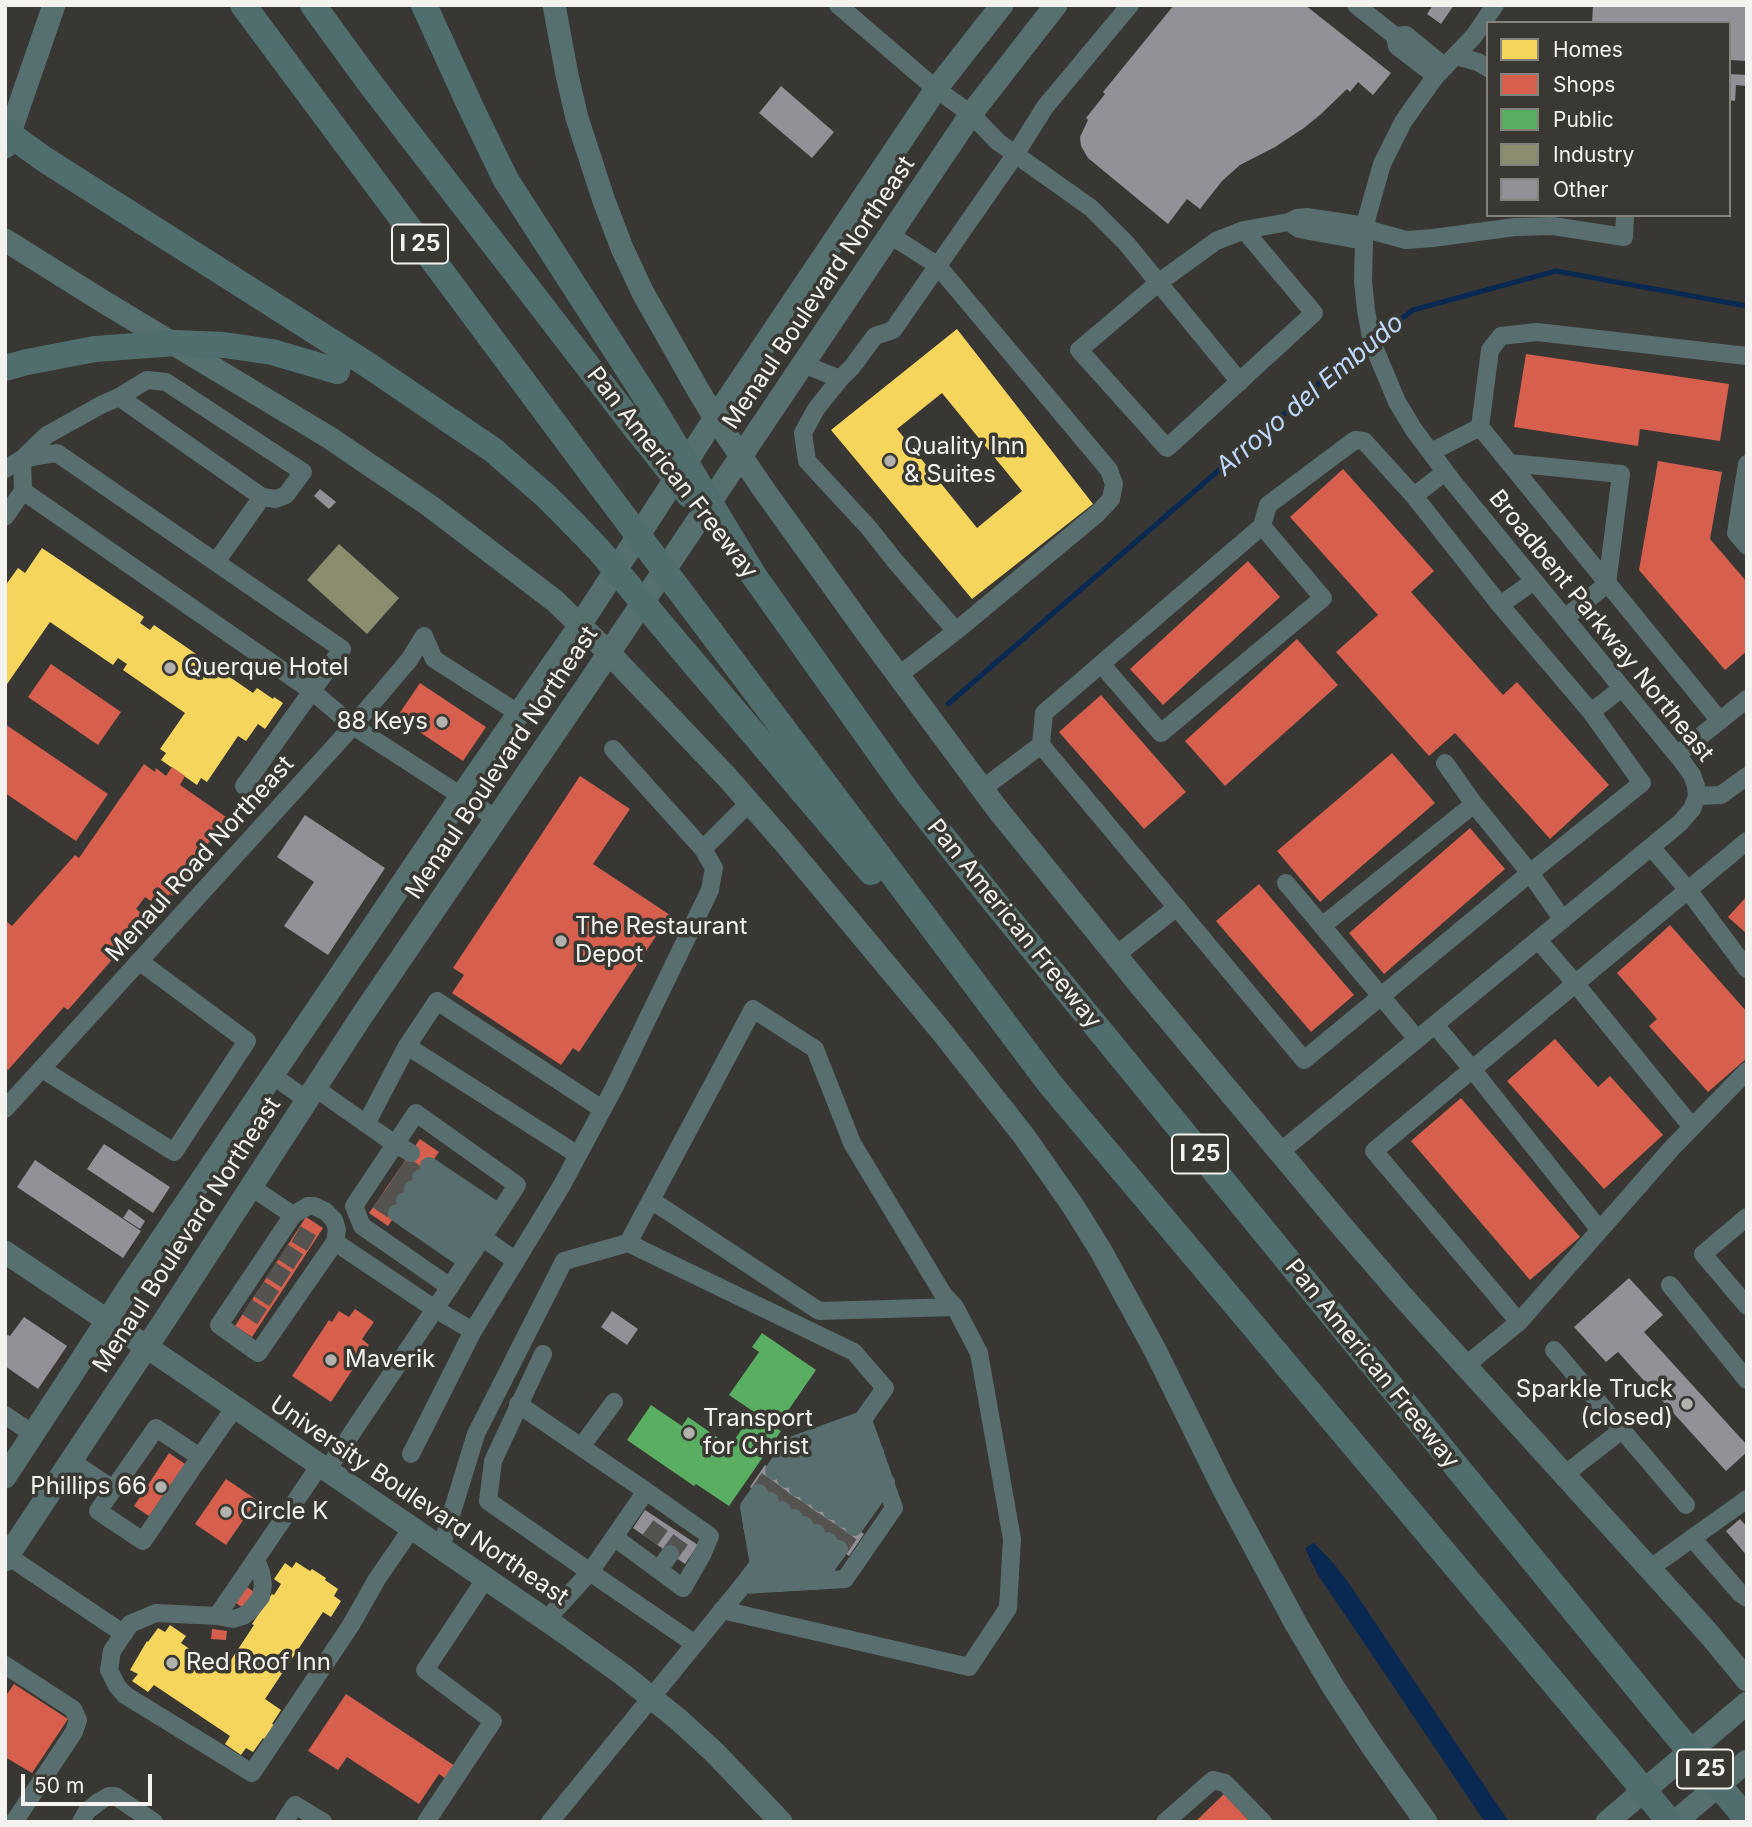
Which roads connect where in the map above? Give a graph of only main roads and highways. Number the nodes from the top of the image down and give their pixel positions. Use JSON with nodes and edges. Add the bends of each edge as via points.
{"nodes":[{"id":1,"x":54,"y":5,"type":"edge"},
{"id":2,"x":243,"y":5,"type":"edge"},
{"id":3,"x":313,"y":5,"type":"edge"},
{"id":4,"x":424,"y":5,"type":"edge"},
{"id":5,"x":554,"y":5,"type":"edge"},
{"id":6,"x":1002,"y":5,"type":"edge"},
{"id":7,"x":1056,"y":5,"type":"edge"},
{"id":8,"x":10,"y":123,"type":"edge"},
{"id":9,"x":5,"y":147,"type":"edge"},
{"id":10,"x":5,"y":240,"type":"edge"},
{"id":11,"x":5,"y":262,"type":"edge"},
{"id":12,"x":104,"y":302,"type":"junction"},
{"id":13,"x":5,"y":368,"type":"edge"},
{"id":14,"x":715,"y":418,"type":"junction"},
{"id":15,"x":493,"y":450,"type":"junction"},
{"id":16,"x":741,"y":457,"type":"junction"},
{"id":17,"x":754,"y":576,"type":"junction"},
{"id":18,"x":580,"y":625,"type":"junction"},
{"id":19,"x":609,"y":653,"type":"junction"},
{"id":20,"x":1050,"y":1084,"type":"junction"},
{"id":21,"x":6,"y":1255,"type":"edge"},
{"id":22,"x":107,"y":1320,"type":"junction"},
{"id":23,"x":147,"y":1346,"type":"junction"},
{"id":24,"x":5,"y":1476,"type":"edge"},
{"id":25,"x":6,"y":1558,"type":"edge"},
{"id":26,"x":1747,"y":1679,"type":"edge"},
{"id":27,"x":1747,"y":1703,"type":"edge"},
{"id":28,"x":1747,"y":1761,"type":"edge"},
{"id":29,"x":1747,"y":1819,"type":"edge"},
{"id":30,"x":781,"y":1822,"type":"edge"},
{"id":31,"x":1426,"y":1822,"type":"edge"},
{"id":32,"x":1607,"y":1822,"type":"edge"},
{"id":33,"x":1673,"y":1822,"type":"edge"}],
"edges":[{"from":1,"to":8,"type":"main road"},
{"from":2,"to":20,"type":"highway","number":"I 25","bridge":true},
{"from":3,"to":17,"type":"highway","name":"Pan American Freeway","number":"I 25","bridge":true},
{"from":4,"to":17,"type":"highway","bridge":true,"via":[[506,180]]},
{"from":5,"to":14,"type":"main road","via":[[577,118],[604,201],[643,293]]},
{"from":6,"to":14,"type":"main road","name":"Menaul Boulevard Northeast","via":[[936,89]]},
{"from":7,"to":16,"type":"main road","name":"Menaul Boulevard Northeast","via":[[971,114]]},
{"from":8,"to":9,"type":"main road"},
{"from":8,"to":15,"type":"highway","bridge":true,"via":[[44,159]]},
{"from":10,"to":12,"type":"main road"},
{"from":11,"to":12,"type":"main road","via":[[22,264]]},
{"from":12,"to":18,"type":"main road","via":[[330,438],[419,498]]},
{"from":13,"to":15,"type":"highway","bridge":true,"via":[[95,349],[176,343],[272,352],[383,390]]},
{"from":14,"to":16,"type":"main road"},
{"from":14,"to":18,"type":"main road","name":"Menaul Boulevard Northeast"},
{"from":15,"to":20,"type":"highway","bridge":true,"via":[[599,550]]},
{"from":16,"to":19,"type":"main road","name":"Menaul Boulevard Northeast"},
{"from":16,"to":26,"type":"main road","via":[[982,789],[1116,955],[1340,1224]]},
{"from":17,"to":29,"type":"highway","name":"Pan American Freeway","number":"I 25","bridge":true,"via":[[909,794],[993,900]]},
{"from":18,"to":19,"type":"main road"},
{"from":18,"to":22,"type":"main road","name":"Menaul Boulevard Northeast"},
{"from":19,"to":23,"type":"main road","name":"Menaul Boulevard Northeast","via":[[361,1017]]},
{"from":19,"to":31,"type":"main road","via":[[749,803],[942,1032],[1073,1206],[1155,1350],[1296,1624]]},
{"from":20,"to":33,"type":"highway","number":"I 25","bridge":true},
{"from":21,"to":22,"type":"main road","name":"University Boulevard Northeast"},
{"from":22,"to":23,"type":"main road","name":"University Boulevard Northeast"},
{"from":22,"to":24,"type":"main road","name":"Menaul Boulevard Northeast"},
{"from":23,"to":25,"type":"main road","name":"Menaul Boulevard Northeast"},
{"from":23,"to":30,"type":"main road","name":"University Boulevard Northeast","via":[[622,1674],[714,1752]]},
{"from":27,"to":32,"type":"main road"},
{"from":28,"to":33,"type":"main road"}]}
